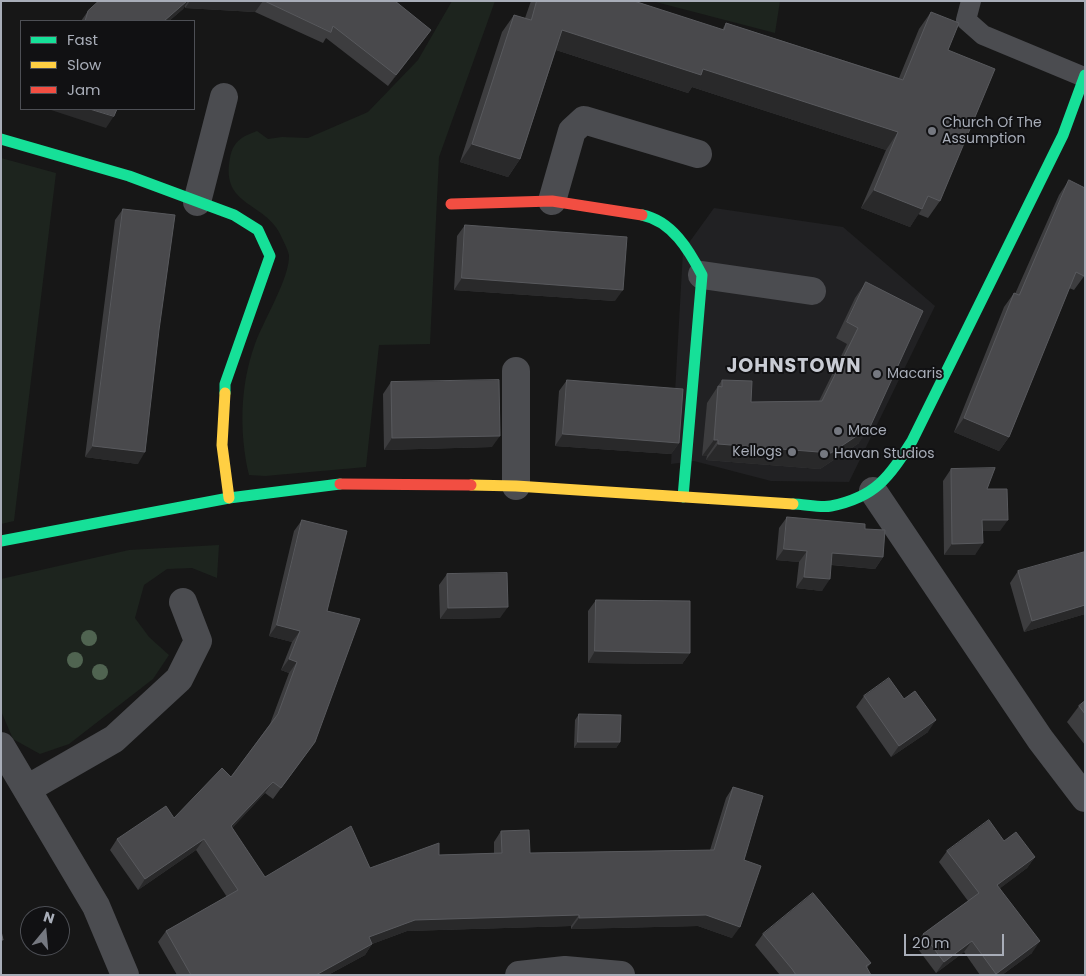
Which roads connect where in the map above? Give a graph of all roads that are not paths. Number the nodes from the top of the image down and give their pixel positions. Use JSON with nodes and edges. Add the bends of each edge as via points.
{"nodes":[{"id":1,"x":971,"y":1,"type":"edge"},
{"id":2,"x":1084,"y":76,"type":"edge"},
{"id":3,"x":224,"y":97,"type":"dead end"},
{"id":4,"x":1,"y":139,"type":"edge"},
{"id":5,"x":698,"y":154,"type":"dead end"},
{"id":6,"x":552,"y":201,"type":"junction"},
{"id":7,"x":197,"y":202,"type":"junction"},
{"id":8,"x":451,"y":204,"type":"dead end"},
{"id":9,"x":702,"y":275,"type":"junction"},
{"id":10,"x":812,"y":291,"type":"dead end"},
{"id":11,"x":516,"y":371,"type":"dead end"},
{"id":12,"x":516,"y":486,"type":"junction"},
{"id":13,"x":873,"y":491,"type":"junction"},
{"id":14,"x":683,"y":497,"type":"junction"},
{"id":15,"x":229,"y":498,"type":"junction"},
{"id":16,"x":1,"y":541,"type":"edge"},
{"id":17,"x":183,"y":602,"type":"dead end"},
{"id":18,"x":1,"y":746,"type":"edge"},
{"id":19,"x":27,"y":789,"type":"junction"},
{"id":20,"x":1085,"y":798,"type":"edge"},
{"id":21,"x":125,"y":975,"type":"edge"},
{"id":22,"x":519,"y":975,"type":"edge"},
{"id":23,"x":621,"y":975,"type":"edge"}],
"edges":[{"from":1,"to":2,"type":"lane","via":[[966,20],[982,35]]},
{"from":2,"to":13,"type":"street","via":[[1063,135],[912,441],[891,473]]},
{"from":3,"to":7,"type":"street"},
{"from":4,"to":7,"type":"street","via":[[129,176]]},
{"from":5,"to":6,"type":"street","via":[[584,120],[572,131]]},
{"from":6,"to":8,"type":"street"},
{"from":6,"to":9,"type":"street","via":[[657,218],[688,248]]},
{"from":7,"to":15,"type":"street","via":[[234,215],[258,230],[270,256],[225,384],[222,445]]},
{"from":9,"to":10,"type":"street"},
{"from":9,"to":14,"type":"street"},
{"from":11,"to":12,"type":"street"},
{"from":12,"to":14,"type":"street"},
{"from":12,"to":15,"type":"street","via":[[336,484]]},
{"from":13,"to":14,"type":"street","via":[[830,506]]},
{"from":13,"to":20,"type":"street","via":[[1040,739]]},
{"from":15,"to":16,"type":"street"},
{"from":17,"to":19,"type":"street","via":[[198,641],[179,679],[114,739]]},
{"from":18,"to":19,"type":"street"},
{"from":19,"to":21,"type":"street","via":[[96,906]]},
{"from":22,"to":23,"type":"street","via":[[565,970]]}]}
